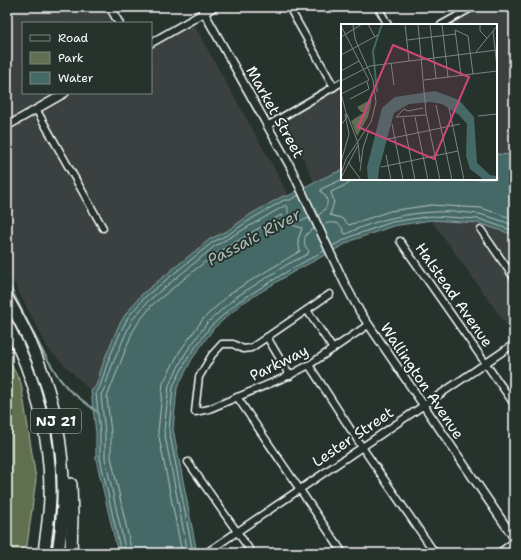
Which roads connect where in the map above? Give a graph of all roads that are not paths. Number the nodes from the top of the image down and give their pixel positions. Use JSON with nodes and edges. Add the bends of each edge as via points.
{"nodes":[{"id":1,"x":110,"y":7,"type":"edge"},
{"id":2,"x":214,"y":7,"type":"edge"},
{"id":3,"x":289,"y":7,"type":"edge"},
{"id":4,"x":378,"y":7,"type":"edge"},
{"id":5,"x":469,"y":8,"type":"edge"},
{"id":6,"x":202,"y":10,"type":"edge"},
{"id":7,"x":118,"y":22,"type":"edge"},
{"id":8,"x":387,"y":24,"type":"edge"},
{"id":9,"x":443,"y":24,"type":"edge"},
{"id":10,"x":152,"y":42,"type":"edge"},
{"id":11,"x":341,"y":83,"type":"edge"},
{"id":12,"x":334,"y":87,"type":"junction"},
{"id":13,"x":63,"y":94,"type":"edge"},
{"id":14,"x":36,"y":110,"type":"junction"},
{"id":15,"x":7,"y":126,"type":"edge"},
{"id":16,"x":267,"y":126,"type":"junction"},
{"id":17,"x":103,"y":228,"type":"dead end"},
{"id":18,"x":481,"y":230,"type":"dead end"},
{"id":19,"x":321,"y":232,"type":"joint"},
{"id":20,"x":400,"y":241,"type":"dead end"},
{"id":21,"x":514,"y":278,"type":"edge"},
{"id":22,"x":330,"y":294,"type":"dead end"},
{"id":23,"x":7,"y":298,"type":"edge"},
{"id":24,"x":307,"y":310,"type":"junction"},
{"id":25,"x":7,"y":324,"type":"edge"},
{"id":26,"x":368,"y":325,"type":"junction"},
{"id":27,"x":268,"y":337,"type":"junction"},
{"id":28,"x":514,"y":344,"type":"edge"},
{"id":29,"x":333,"y":349,"type":"junction"},
{"id":30,"x":486,"y":363,"type":"junction"},
{"id":31,"x":309,"y":365,"type":"junction"},
{"id":32,"x":43,"y":374,"type":"junction"},
{"id":33,"x":290,"y":376,"type":"junction"},
{"id":34,"x":237,"y":397,"type":"junction"},
{"id":35,"x":514,"y":404,"type":"edge"},
{"id":36,"x":423,"y":405,"type":"junction"},
{"id":37,"x":362,"y":447,"type":"junction"},
{"id":38,"x":188,"y":462,"type":"dead end"},
{"id":39,"x":299,"y":490,"type":"junction"},
{"id":40,"x":237,"y":532,"type":"junction"},
{"id":41,"x":514,"y":538,"type":"edge"},
{"id":42,"x":514,"y":542,"type":"edge"},
{"id":43,"x":44,"y":553,"type":"edge"},
{"id":44,"x":58,"y":553,"type":"edge"},
{"id":45,"x":71,"y":553,"type":"edge"},
{"id":46,"x":206,"y":553,"type":"edge"},
{"id":47,"x":252,"y":553,"type":"edge"},
{"id":48,"x":343,"y":553,"type":"edge"},
{"id":49,"x":435,"y":553,"type":"edge"},
{"id":50,"x":499,"y":553,"type":"edge"}],
"edges":[{"from":1,"to":7,"type":"street"},
{"from":2,"to":6,"type":"street"},
{"from":3,"to":12,"type":"street"},
{"from":4,"to":8,"type":"street"},
{"from":5,"to":9,"type":"street"},
{"from":6,"to":10,"type":"street"},
{"from":6,"to":16,"type":"street","name":"Market Street"},
{"from":11,"to":12,"type":"street"},
{"from":12,"to":16,"type":"street"},
{"from":13,"to":14,"type":"street"},
{"from":14,"to":15,"type":"street"},
{"from":14,"to":17,"type":"street"},
{"from":16,"to":19,"type":"street","name":"Market Street","via":[[290,166]]},
{"from":18,"to":21,"type":"street"},
{"from":19,"to":26,"type":"street","name":"Wallington Avenue","via":[[352,298]]},
{"from":20,"to":30,"type":"street","name":"Halstead Avenue"},
{"from":22,"to":24,"type":"street"},
{"from":23,"to":32,"type":"highway","number":"NJ 21"},
{"from":24,"to":27,"type":"street"},
{"from":24,"to":29,"type":"street"},
{"from":25,"to":43,"type":"highway","number":"NJ 21","via":[[25,362],[45,429],[50,496]]},
{"from":26,"to":29,"type":"street","name":"Parkway"},
{"from":26,"to":36,"type":"street","name":"Wallington Avenue"},
{"from":27,"to":33,"type":"street"},
{"from":27,"to":34,"type":"street","name":"Parkway","via":[[251,348],[243,349],[233,344],[222,344],[199,377],[195,412]]},
{"from":28,"to":30,"type":"street","name":"Lester Street"},
{"from":29,"to":31,"type":"street","name":"Parkway"},
{"from":30,"to":35,"type":"street","name":"Halstead Avenue"},
{"from":30,"to":36,"type":"street","name":"Lester Street"},
{"from":31,"to":33,"type":"street","name":"Parkway"},
{"from":31,"to":37,"type":"street"},
{"from":32,"to":44,"type":"highway","number":"NJ 21","via":[[54,408],[63,462],[64,497]]},
{"from":32,"to":45,"type":"highway","via":[[63,426],[69,455],[72,498]]},
{"from":33,"to":34,"type":"street","name":"Parkway"},
{"from":34,"to":39,"type":"street"},
{"from":36,"to":37,"type":"street","name":"Lester Street"},
{"from":36,"to":41,"type":"street","name":"Wallington Avenue"},
{"from":37,"to":39,"type":"street","name":"Lester Street"},
{"from":37,"to":49,"type":"street"},
{"from":38,"to":40,"type":"street"},
{"from":39,"to":40,"type":"street","name":"Lester Street"},
{"from":39,"to":48,"type":"street"},
{"from":40,"to":46,"type":"street","name":"Lester Street"},
{"from":40,"to":47,"type":"street"},
{"from":42,"to":50,"type":"street"}]}
